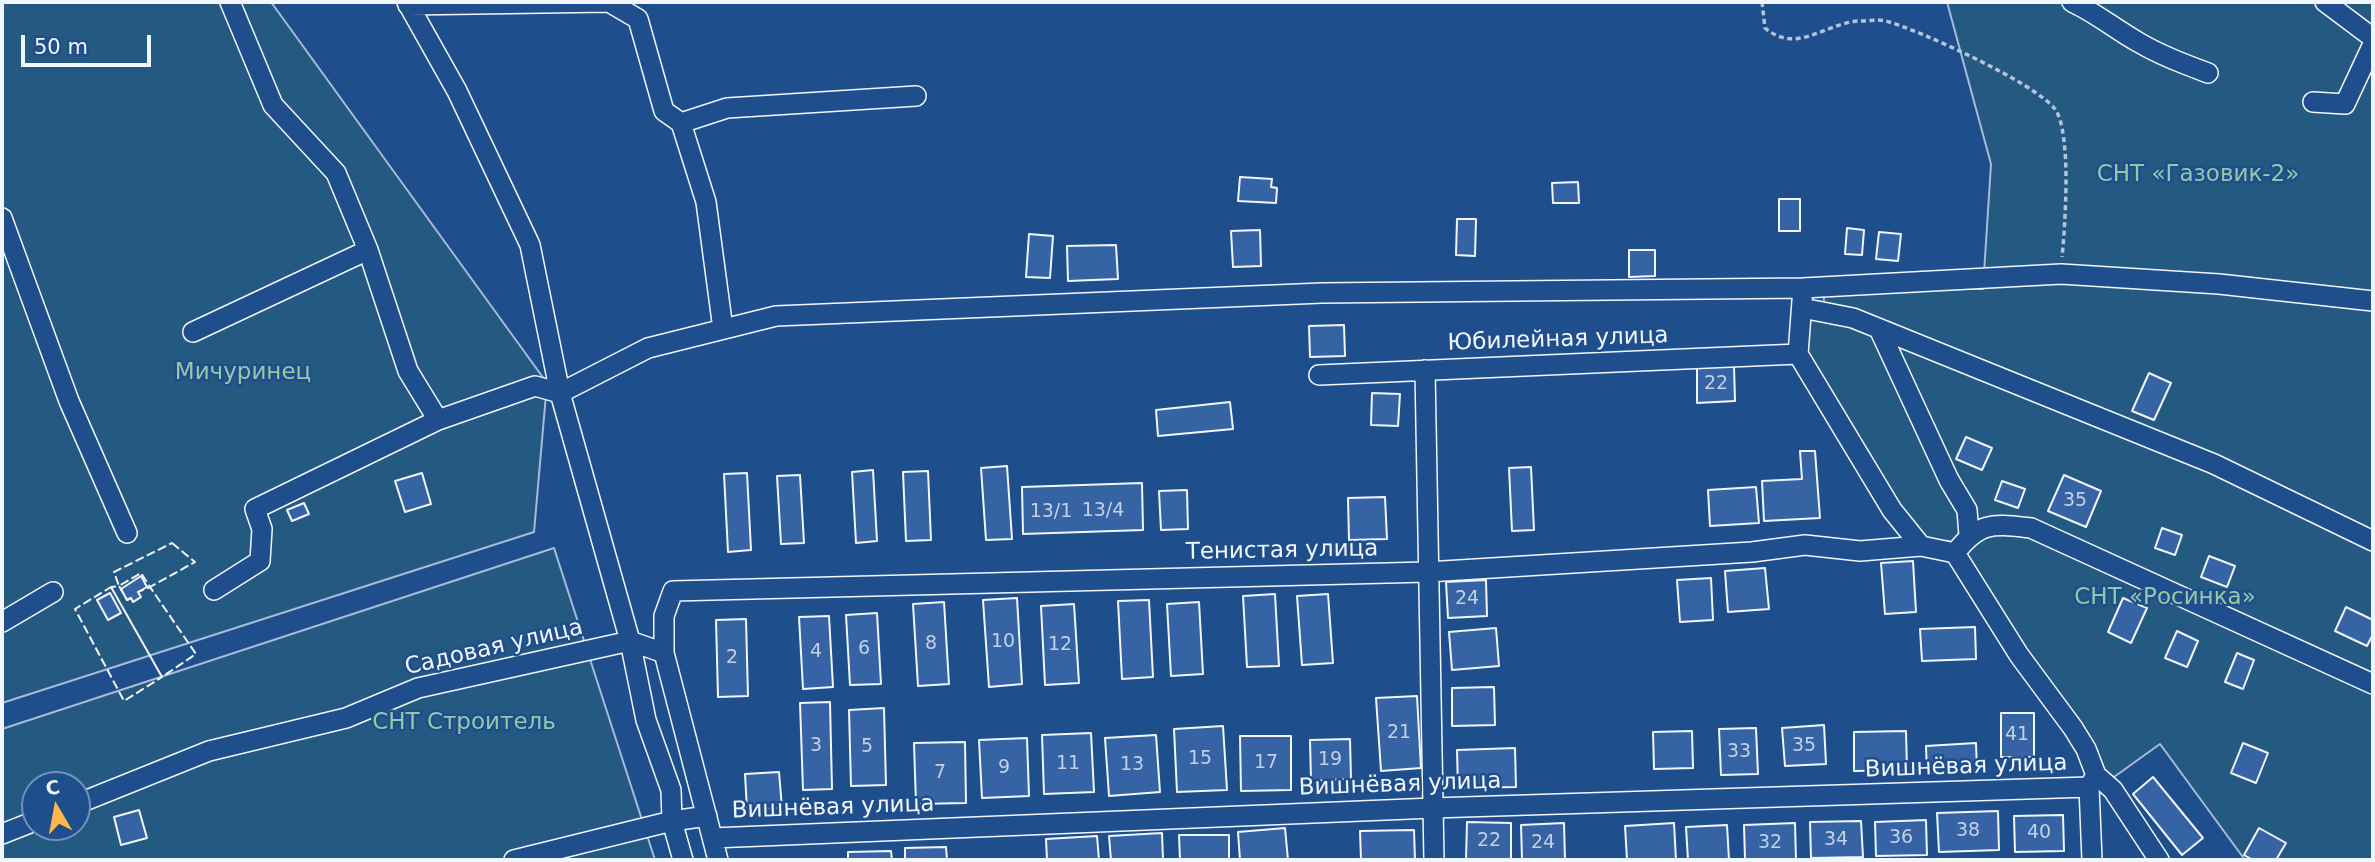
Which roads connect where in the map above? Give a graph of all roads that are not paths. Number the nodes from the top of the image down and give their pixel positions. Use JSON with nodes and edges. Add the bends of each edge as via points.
{"nodes":[{"id":1,"x":230,"y":2,"type":"edge"},
{"id":2,"x":2072,"y":2,"type":"edge"},
{"id":3,"x":2325,"y":2,"type":"edge"},
{"id":4,"x":408,"y":3,"type":"edge"},
{"id":5,"x":2103,"y":8,"type":"edge"},
{"id":6,"x":2373,"y":38,"type":"edge"},
{"id":7,"x":2373,"y":44,"type":"edge"},
{"id":8,"x":2208,"y":73,"type":"dead end"},
{"id":9,"x":916,"y":96,"type":"dead end"},
{"id":10,"x":2313,"y":102,"type":"dead end"},
{"id":11,"x":681,"y":123,"type":"junction"},
{"id":12,"x":2,"y":218,"type":"edge"},
{"id":13,"x":368,"y":250,"type":"junction"},
{"id":14,"x":1803,"y":298,"type":"junction"},
{"id":15,"x":2373,"y":301,"type":"edge"},
{"id":16,"x":723,"y":329,"type":"junction"},
{"id":17,"x":1881,"y":331,"type":"junction"},
{"id":18,"x":193,"y":332,"type":"dead end"},
{"id":19,"x":1798,"y":354,"type":"junction"},
{"id":20,"x":1425,"y":370,"type":"junction"},
{"id":21,"x":1319,"y":375,"type":"dead end"},
{"id":22,"x":560,"y":393,"type":"junction"},
{"id":23,"x":438,"y":420,"type":"junction"},
{"id":24,"x":127,"y":533,"type":"dead end"},
{"id":25,"x":1969,"y":535,"type":"junction"},
{"id":26,"x":2373,"y":541,"type":"edge"},
{"id":27,"x":1921,"y":546,"type":"junction"},
{"id":28,"x":1955,"y":553,"type":"junction"},
{"id":29,"x":1427,"y":572,"type":"junction"},
{"id":30,"x":214,"y":590,"type":"dead end"},
{"id":31,"x":53,"y":592,"type":"dead end"},
{"id":32,"x":2,"y":622,"type":"edge"},
{"id":33,"x":630,"y":641,"type":"junction"},
{"id":34,"x":664,"y":653,"type":"junction"},
{"id":35,"x":2373,"y":684,"type":"edge"},
{"id":36,"x":2092,"y":781,"type":"junction"},
{"id":37,"x":91,"y":798,"type":"edge"},
{"id":38,"x":1433,"y":808,"type":"junction"},
{"id":39,"x":707,"y":816,"type":"junction"},
{"id":40,"x":672,"y":821,"type":"junction"},
{"id":41,"x":21,"y":827,"type":"edge"},
{"id":42,"x":2,"y":834,"type":"edge"},
{"id":43,"x":713,"y":838,"type":"junction"},
{"id":44,"x":513,"y":860,"type":"edge"},
{"id":45,"x":683,"y":860,"type":"edge"},
{"id":46,"x":718,"y":860,"type":"edge"},
{"id":47,"x":1434,"y":860,"type":"edge"},
{"id":48,"x":2092,"y":860,"type":"edge"},
{"id":49,"x":2159,"y":860,"type":"edge"}],
"edges":[{"from":1,"to":13,"type":"street","via":[[273,105],[336,173]]},
{"from":2,"to":5,"type":"street"},
{"from":3,"to":6,"type":"street"},
{"from":4,"to":11,"type":"street","via":[[609,2],[638,19],[664,111]]},
{"from":4,"to":22,"type":"street","via":[[457,91],[530,245]]},
{"from":5,"to":8,"type":"street","via":[[2136,41]]},
{"from":7,"to":10,"type":"street","via":[[2345,104]]},
{"from":9,"to":11,"type":"street","via":[[727,108]]},
{"from":11,"to":16,"type":"street","via":[[706,202]]},
{"from":12,"to":24,"type":"street","via":[[69,401]]},
{"from":13,"to":18,"type":"street"},
{"from":13,"to":23,"type":"street","via":[[408,371]]},
{"from":14,"to":15,"type":"street","via":[[2061,274],[2219,284]]},
{"from":14,"to":16,"type":"street","via":[[1308,294],[776,316]]},
{"from":14,"to":17,"type":"street"},
{"from":14,"to":19,"type":"street"},
{"from":16,"to":22,"type":"street","via":[[648,348]]},
{"from":17,"to":25,"type":"street","via":[[1967,510]]},
{"from":17,"to":26,"type":"street","via":[[2214,464]]},
{"from":19,"to":20,"type":"street","name":"Юбилейная улица"},
{"from":19,"to":27,"type":"street","via":[[1892,510]]},
{"from":20,"to":21,"type":"street","name":"Юбилейная улица"},
{"from":20,"to":29,"type":"street"},
{"from":22,"to":23,"type":"street","via":[[535,386]]},
{"from":22,"to":33,"type":"street"},
{"from":23,"to":30,"type":"street","via":[[255,509],[262,529],[260,561]]},
{"from":25,"to":28,"type":"street"},
{"from":25,"to":35,"type":"street","via":[[1992,524],[2031,528]]},
{"from":27,"to":28,"type":"street","name":"Тенистая улица"},
{"from":27,"to":29,"type":"street","name":"Тенистая улица","via":[[1860,551],[1805,545]]},
{"from":28,"to":36,"type":"street","via":[[2086,749]]},
{"from":29,"to":34,"type":"street","name":"Тенистая улица","via":[[673,591],[664,616]]},
{"from":29,"to":38,"type":"street"},
{"from":31,"to":32,"type":"street"},
{"from":33,"to":34,"type":"street"},
{"from":33,"to":37,"type":"street","name":"Садовая улица","via":[[418,688],[346,718],[209,751]]},
{"from":33,"to":40,"type":"street","via":[[646,720],[671,790]]},
{"from":34,"to":39,"type":"street"},
{"from":36,"to":38,"type":"street","name":"Вишнёвая улица"},
{"from":36,"to":48,"type":"street"},
{"from":36,"to":49,"type":"street","via":[[2113,790]]},
{"from":38,"to":43,"type":"street","name":"Вишнёвая улица"},
{"from":38,"to":47,"type":"street"},
{"from":39,"to":40,"type":"street"},
{"from":39,"to":43,"type":"street"},
{"from":40,"to":44,"type":"street"},
{"from":40,"to":45,"type":"street"},
{"from":41,"to":42,"type":"street"},
{"from":43,"to":46,"type":"street"}]}
